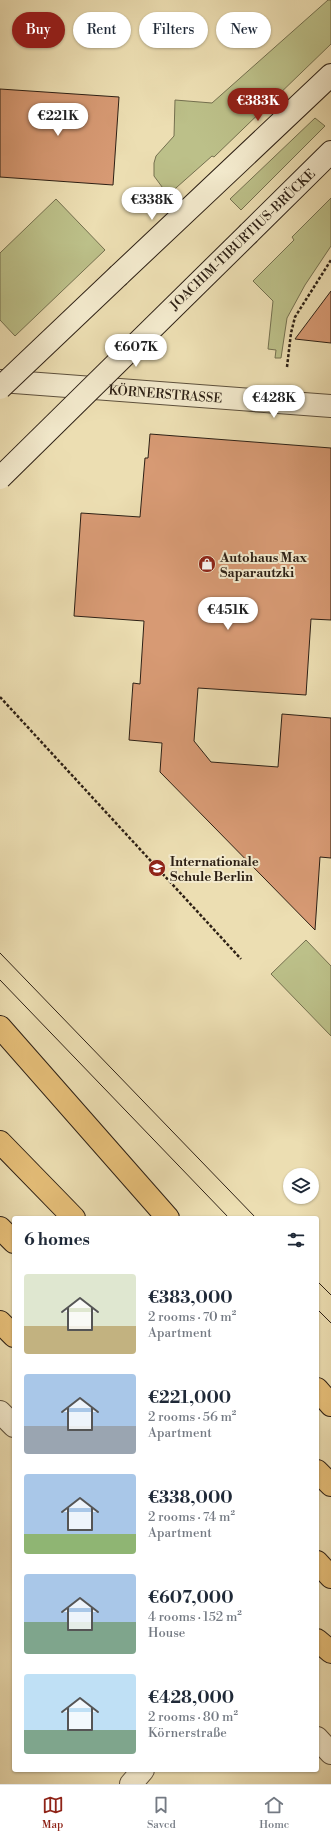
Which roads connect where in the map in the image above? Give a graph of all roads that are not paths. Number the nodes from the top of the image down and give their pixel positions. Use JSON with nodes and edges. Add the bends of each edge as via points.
{"nodes":[{"id":1,"x":331,"y":75,"type":"edge"},
{"id":2,"x":331,"y":152,"type":"edge"},
{"id":3,"x":0,"y":381,"type":"edge"},
{"id":4,"x":0,"y":388,"type":"edge"},
{"id":5,"x":331,"y":406,"type":"edge"},
{"id":6,"x":0,"y":478,"type":"edge"},
{"id":7,"x":0,"y":1027,"type":"edge"},
{"id":8,"x":0,"y":1142,"type":"edge"},
{"id":9,"x":72,"y":1216,"type":"edge"},
{"id":10,"x":166,"y":1216,"type":"edge"},
{"id":11,"x":0,"y":1228,"type":"edge"},
{"id":12,"x":12,"y":1240,"type":"edge"},
{"id":13,"x":0,"y":1322,"type":"edge"},
{"id":14,"x":12,"y":1334,"type":"edge"},
{"id":15,"x":319,"y":1391,"type":"edge"},
{"id":16,"x":331,"y":1405,"type":"edge"},
{"id":17,"x":0,"y":1412,"type":"edge"},
{"id":18,"x":12,"y":1424,"type":"edge"},
{"id":19,"x":319,"y":1473,"type":"edge"},
{"id":20,"x":331,"y":1485,"type":"edge"},
{"id":21,"x":319,"y":1564,"type":"edge"},
{"id":22,"x":331,"y":1577,"type":"edge"},
{"id":23,"x":319,"y":1642,"type":"edge"},
{"id":24,"x":331,"y":1652,"type":"edge"},
{"id":25,"x":319,"y":1740,"type":"edge"},
{"id":26,"x":331,"y":1753,"type":"edge"},
{"id":27,"x":141,"y":1772,"type":"edge"},
{"id":28,"x":131,"y":1784,"type":"edge"}],
"edges":[{"from":1,"to":4,"type":"main road","bridge":true},
{"from":2,"to":6,"type":"main road","name":"JOACHIM-TIBURTIUS-BRÜCKE","bridge":true},
{"from":3,"to":5,"type":"main road","name":"KÖRNERSTRASSE"},
{"from":7,"to":10,"type":"highway"},
{"from":8,"to":9,"type":"highway"},
{"from":11,"to":12,"type":"highway"},
{"from":13,"to":14,"type":"highway"},
{"from":15,"to":16,"type":"highway"},
{"from":17,"to":18,"type":"main road"},
{"from":19,"to":20,"type":"highway"},
{"from":21,"to":22,"type":"highway"},
{"from":23,"to":24,"type":"highway"},
{"from":25,"to":26,"type":"main road"},
{"from":27,"to":28,"type":"main road"}]}
